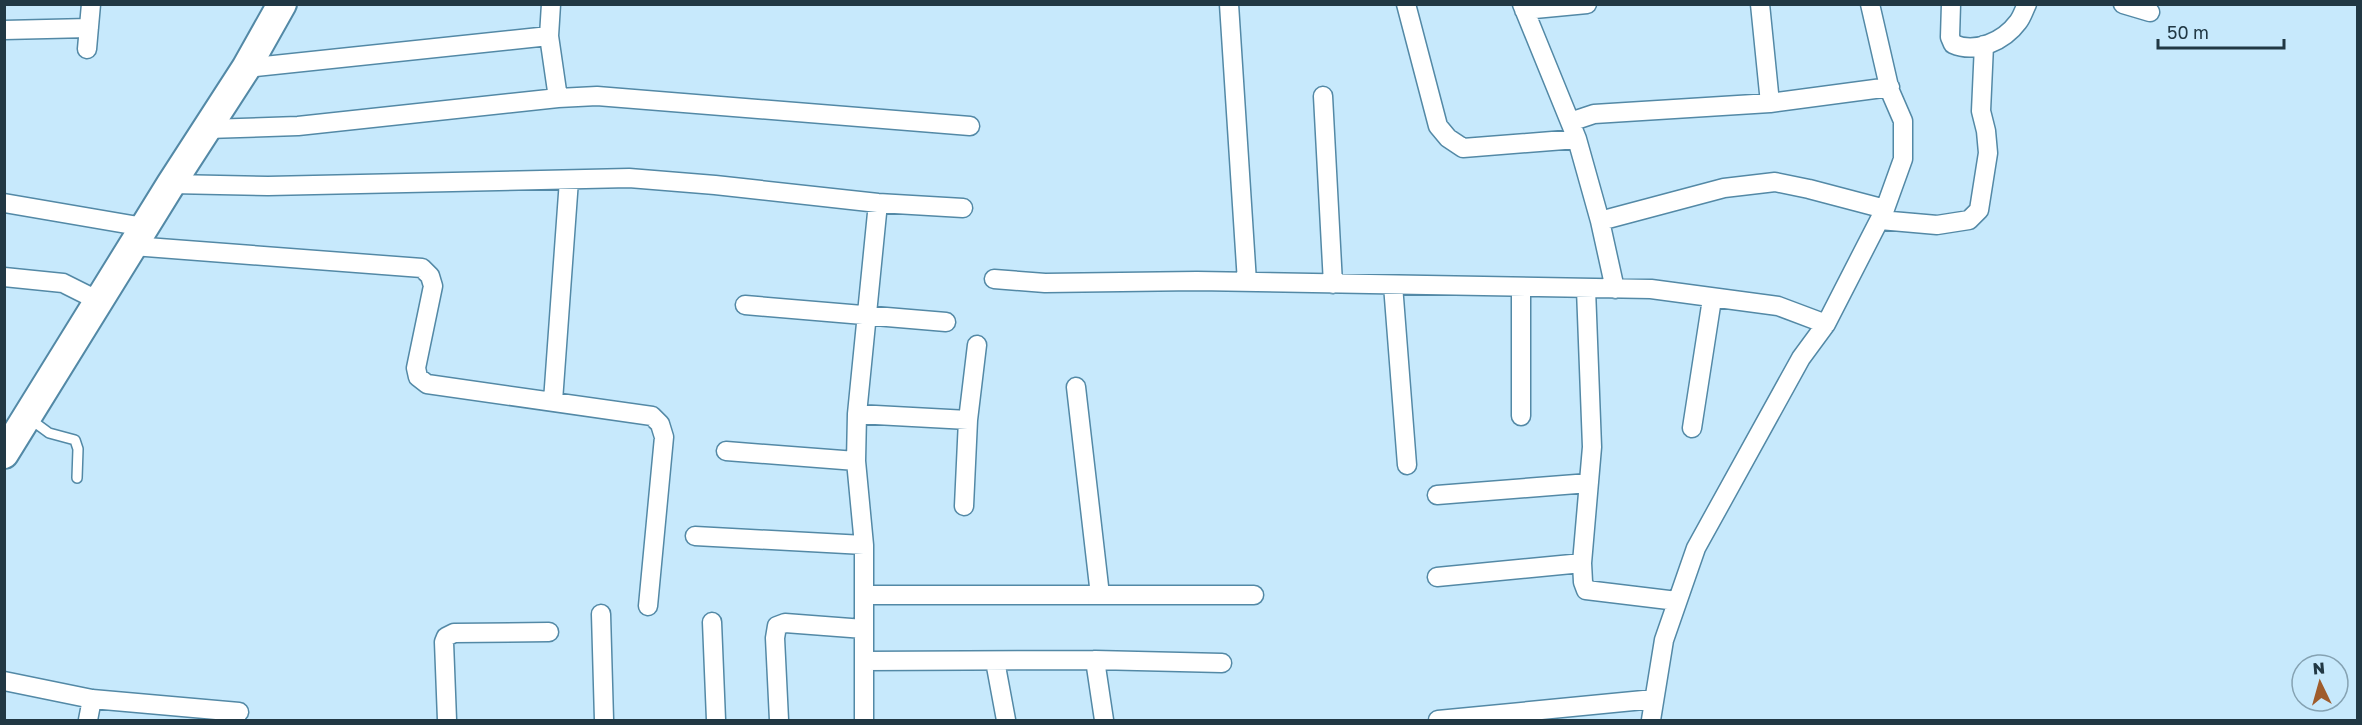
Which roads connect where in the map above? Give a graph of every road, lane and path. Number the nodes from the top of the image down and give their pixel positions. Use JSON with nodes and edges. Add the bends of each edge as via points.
{"nodes":[{"id":1,"x":91,"y":4,"type":"edge"},
{"id":2,"x":282,"y":4,"type":"edge"},
{"id":3,"x":551,"y":4,"type":"edge"},
{"id":4,"x":1229,"y":4,"type":"edge"},
{"id":5,"x":1406,"y":4,"type":"edge"},
{"id":6,"x":1587,"y":4,"type":"edge"},
{"id":7,"x":1760,"y":4,"type":"edge"},
{"id":8,"x":1870,"y":4,"type":"edge"},
{"id":9,"x":1951,"y":4,"type":"edge"},
{"id":10,"x":2027,"y":4,"type":"edge"},
{"id":11,"x":2123,"y":4,"type":"edge"},
{"id":12,"x":1523,"y":7,"type":"edge"},
{"id":13,"x":2150,"y":12,"type":"dead end"},
{"id":14,"x":89,"y":28,"type":"junction"},
{"id":15,"x":4,"y":30,"type":"edge"},
{"id":16,"x":549,"y":36,"type":"junction"},
{"id":17,"x":1984,"y":45,"type":"junction"},
{"id":18,"x":87,"y":49,"type":"dead end"},
{"id":19,"x":246,"y":68,"type":"junction"},
{"id":20,"x":1890,"y":87,"type":"junction"},
{"id":21,"x":1323,"y":96,"type":"dead end"},
{"id":22,"x":558,"y":98,"type":"junction"},
{"id":23,"x":1770,"y":103,"type":"junction"},
{"id":24,"x":1570,"y":122,"type":"junction"},
{"id":25,"x":970,"y":126,"type":"dead end"},
{"id":26,"x":207,"y":129,"type":"junction"},
{"id":27,"x":1577,"y":139,"type":"junction"},
{"id":28,"x":569,"y":180,"type":"junction"},
{"id":29,"x":171,"y":184,"type":"junction"},
{"id":30,"x":4,"y":203,"type":"edge"},
{"id":31,"x":878,"y":203,"type":"junction"},
{"id":32,"x":963,"y":208,"type":"dead end"},
{"id":33,"x":1883,"y":214,"type":"junction"},
{"id":34,"x":1600,"y":220,"type":"junction"},
{"id":35,"x":138,"y":236,"type":"junction"},
{"id":36,"x":4,"y":277,"type":"edge"},
{"id":37,"x":994,"y":279,"type":"dead end"},
{"id":38,"x":1247,"y":282,"type":"junction"},
{"id":39,"x":1333,"y":284,"type":"junction"},
{"id":40,"x":1393,"y":285,"type":"junction"},
{"id":41,"x":1521,"y":288,"type":"junction"},
{"id":42,"x":1615,"y":289,"type":"junction"},
{"id":43,"x":1586,"y":290,"type":"junction"},
{"id":44,"x":1712,"y":299,"type":"junction"},
{"id":45,"x":99,"y":301,"type":"junction"},
{"id":46,"x":745,"y":305,"type":"dead end"},
{"id":47,"x":865,"y":317,"type":"junction"},
{"id":48,"x":946,"y":322,"type":"dead end"},
{"id":49,"x":1826,"y":324,"type":"junction"},
{"id":50,"x":977,"y":345,"type":"dead end"},
{"id":51,"x":1076,"y":387,"type":"dead end"},
{"id":52,"x":553,"y":401,"type":"junction"},
{"id":53,"x":857,"y":414,"type":"junction"},
{"id":54,"x":1521,"y":416,"type":"dead end"},
{"id":55,"x":28,"y":417,"type":"junction"},
{"id":56,"x":968,"y":420,"type":"junction"},
{"id":57,"x":1692,"y":428,"type":"dead end"},
{"id":58,"x":726,"y":451,"type":"dead end"},
{"id":59,"x":4,"y":454,"type":"edge"},
{"id":60,"x":856,"y":461,"type":"junction"},
{"id":61,"x":1407,"y":465,"type":"dead end"},
{"id":62,"x":77,"y":478,"type":"dead end"},
{"id":63,"x":1589,"y":483,"type":"junction"},
{"id":64,"x":1437,"y":495,"type":"dead end"},
{"id":65,"x":964,"y":506,"type":"dead end"},
{"id":66,"x":695,"y":536,"type":"dead end"},
{"id":67,"x":864,"y":545,"type":"junction"},
{"id":68,"x":1582,"y":563,"type":"junction"},
{"id":69,"x":1437,"y":577,"type":"dead end"},
{"id":70,"x":864,"y":595,"type":"junction"},
{"id":71,"x":1100,"y":595,"type":"junction"},
{"id":72,"x":1254,"y":595,"type":"dead end"},
{"id":73,"x":1677,"y":601,"type":"junction"},
{"id":74,"x":648,"y":606,"type":"dead end"},
{"id":75,"x":601,"y":614,"type":"dead end"},
{"id":76,"x":712,"y":622,"type":"dead end"},
{"id":77,"x":864,"y":629,"type":"junction"},
{"id":78,"x":549,"y":632,"type":"dead end"},
{"id":79,"x":1095,"y":660,"type":"junction"},
{"id":80,"x":864,"y":661,"type":"junction"},
{"id":81,"x":995,"y":661,"type":"junction"},
{"id":82,"x":1222,"y":663,"type":"dead end"},
{"id":83,"x":4,"y":681,"type":"edge"},
{"id":84,"x":92,"y":699,"type":"junction"},
{"id":85,"x":1654,"y":699,"type":"junction"},
{"id":86,"x":239,"y":712,"type":"dead end"},
{"id":87,"x":88,"y":720,"type":"edge"},
{"id":88,"x":447,"y":720,"type":"edge"},
{"id":89,"x":604,"y":720,"type":"edge"},
{"id":90,"x":716,"y":720,"type":"edge"},
{"id":91,"x":779,"y":720,"type":"edge"},
{"id":92,"x":864,"y":720,"type":"edge"},
{"id":93,"x":1006,"y":720,"type":"edge"},
{"id":94,"x":1104,"y":720,"type":"edge"},
{"id":95,"x":1438,"y":720,"type":"edge"},
{"id":96,"x":1651,"y":720,"type":"edge"}],
"edges":[{"from":1,"to":14,"type":"street"},
{"from":2,"to":19,"type":"main road"},
{"from":3,"to":16,"type":"street"},
{"from":4,"to":38,"type":"street"},
{"from":5,"to":27,"type":"street","via":[[1438,126],[1448,138],[1463,148]]},
{"from":6,"to":12,"type":"street"},
{"from":7,"to":23,"type":"street"},
{"from":8,"to":20,"type":"street"},
{"from":9,"to":17,"type":"street","via":[[1953,44],[1964,49]]},
{"from":10,"to":17,"type":"street","via":[[2018,22],[2002,38]]},
{"from":11,"to":13,"type":"street"},
{"from":12,"to":24,"type":"street"},
{"from":14,"to":15,"type":"street"},
{"from":14,"to":18,"type":"street"},
{"from":16,"to":19,"type":"street"},
{"from":16,"to":22,"type":"street"},
{"from":17,"to":33,"type":"street","via":[[1981,111],[1988,153],[1979,210],[1969,220],[1937,225]]},
{"from":19,"to":26,"type":"main road"},
{"from":20,"to":23,"type":"street"},
{"from":20,"to":33,"type":"street","via":[[1903,121],[1903,159]]},
{"from":21,"to":39,"type":"street"},
{"from":22,"to":25,"type":"street","via":[[642,99]]},
{"from":22,"to":26,"type":"street","via":[[298,126]]},
{"from":23,"to":24,"type":"street","via":[[1594,114]]},
{"from":24,"to":27,"type":"street"},
{"from":26,"to":29,"type":"main road"},
{"from":27,"to":34,"type":"street"},
{"from":28,"to":29,"type":"street"},
{"from":28,"to":31,"type":"street","via":[[628,178],[682,182]]},
{"from":28,"to":52,"type":"street"},
{"from":29,"to":35,"type":"main road"},
{"from":30,"to":35,"type":"street"},
{"from":31,"to":32,"type":"street"},
{"from":31,"to":47,"type":"street"},
{"from":33,"to":34,"type":"street","via":[[1775,182],[1724,188]]},
{"from":33,"to":49,"type":"street"},
{"from":34,"to":42,"type":"street"},
{"from":35,"to":45,"type":"main road"},
{"from":35,"to":52,"type":"street","via":[[422,268],[433,286],[416,368],[418,377],[427,384]]},
{"from":36,"to":45,"type":"street","via":[[63,283]]},
{"from":37,"to":38,"type":"street","via":[[1045,283]]},
{"from":38,"to":39,"type":"street"},
{"from":39,"to":40,"type":"street"},
{"from":40,"to":41,"type":"street"},
{"from":40,"to":61,"type":"street"},
{"from":41,"to":43,"type":"street"},
{"from":41,"to":54,"type":"street"},
{"from":42,"to":43,"type":"street"},
{"from":42,"to":44,"type":"street","via":[[1651,289]]},
{"from":43,"to":63,"type":"street","via":[[1592,447]]},
{"from":44,"to":49,"type":"street","via":[[1778,306]]},
{"from":44,"to":57,"type":"street"},
{"from":45,"to":55,"type":"main road"},
{"from":46,"to":47,"type":"street"},
{"from":47,"to":48,"type":"street"},
{"from":47,"to":53,"type":"street"},
{"from":49,"to":73,"type":"street","via":[[1801,358],[1696,548]]},
{"from":50,"to":56,"type":"street"},
{"from":51,"to":71,"type":"street"},
{"from":52,"to":74,"type":"street","via":[[652,416],[660,424],[664,437]]},
{"from":53,"to":56,"type":"street"},
{"from":53,"to":60,"type":"street"},
{"from":55,"to":59,"type":"main road"},
{"from":55,"to":62,"type":"lane","via":[[49,433],[75,440]]},
{"from":56,"to":65,"type":"street"},
{"from":58,"to":60,"type":"street"},
{"from":60,"to":67,"type":"street"},
{"from":63,"to":64,"type":"street"},
{"from":63,"to":68,"type":"street"},
{"from":66,"to":67,"type":"street"},
{"from":67,"to":70,"type":"street"},
{"from":68,"to":69,"type":"street"},
{"from":68,"to":73,"type":"street","via":[[1586,590]]},
{"from":70,"to":71,"type":"street"},
{"from":70,"to":77,"type":"street"},
{"from":71,"to":72,"type":"street"},
{"from":73,"to":85,"type":"street","via":[[1664,640]]},
{"from":75,"to":89,"type":"street"},
{"from":76,"to":90,"type":"street"},
{"from":77,"to":80,"type":"street"},
{"from":77,"to":91,"type":"street","via":[[785,623],[777,626]]},
{"from":78,"to":88,"type":"street","via":[[454,633],[446,637]]},
{"from":79,"to":81,"type":"street"},
{"from":79,"to":82,"type":"street"},
{"from":79,"to":94,"type":"street"},
{"from":80,"to":81,"type":"street"},
{"from":80,"to":92,"type":"street"},
{"from":81,"to":93,"type":"street"},
{"from":83,"to":84,"type":"street"},
{"from":84,"to":86,"type":"street"},
{"from":84,"to":87,"type":"street"},
{"from":85,"to":95,"type":"street"},
{"from":85,"to":96,"type":"street"}]}
